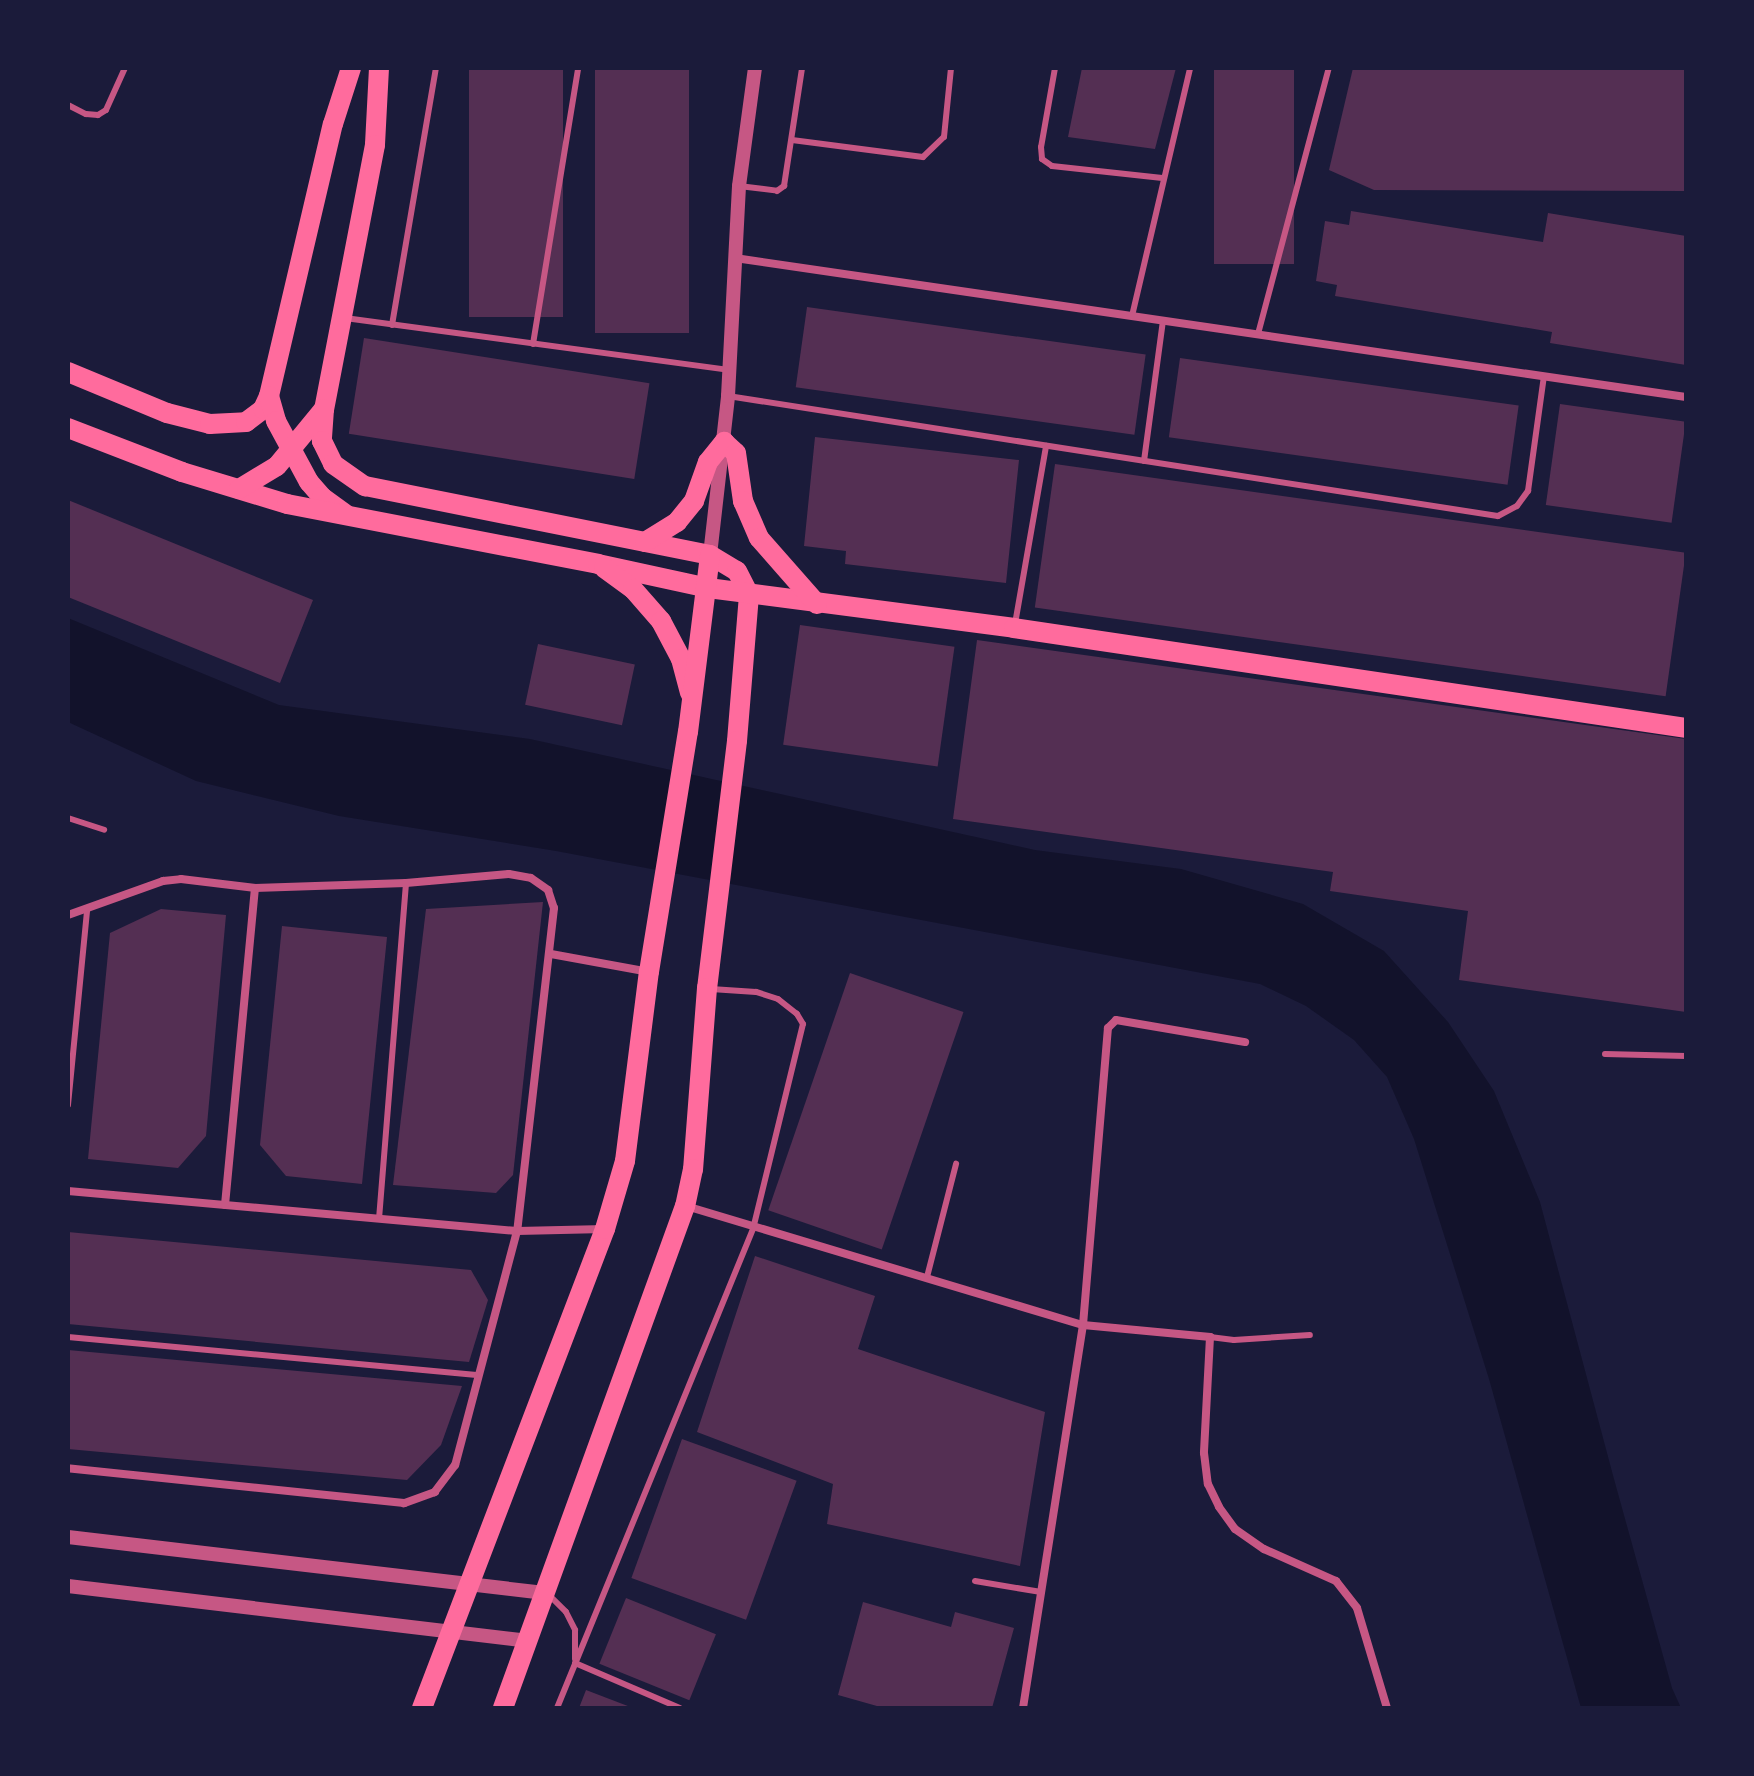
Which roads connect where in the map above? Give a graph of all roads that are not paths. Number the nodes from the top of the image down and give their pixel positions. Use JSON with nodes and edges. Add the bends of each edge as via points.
{"nodes":[{"id":1,"x":125,"y":68,"type":"edge"},
{"id":2,"x":351,"y":68,"type":"edge"},
{"id":3,"x":379,"y":68,"type":"edge"},
{"id":4,"x":436,"y":68,"type":"edge"},
{"id":5,"x":578,"y":68,"type":"edge"},
{"id":6,"x":755,"y":68,"type":"edge"},
{"id":7,"x":802,"y":68,"type":"edge"},
{"id":8,"x":951,"y":68,"type":"edge"},
{"id":9,"x":1055,"y":68,"type":"edge"},
{"id":10,"x":1190,"y":68,"type":"edge"},
{"id":11,"x":1329,"y":68,"type":"edge"},
{"id":12,"x":68,"y":105,"type":"edge"},
{"id":13,"x":792,"y":140,"type":"junction"},
{"id":14,"x":1162,"y":178,"type":"junction"},
{"id":15,"x":739,"y":186,"type":"junction"},
{"id":16,"x":735,"y":258,"type":"junction"},
{"id":17,"x":1132,"y":316,"type":"junction"},
{"id":18,"x":342,"y":318,"type":"junction"},
{"id":19,"x":1163,"y":321,"type":"junction"},
{"id":20,"x":392,"y":325,"type":"junction"},
{"id":21,"x":1258,"y":334,"type":"junction"},
{"id":22,"x":533,"y":344,"type":"junction"},
{"id":23,"x":728,"y":370,"type":"junction"},
{"id":24,"x":68,"y":372,"type":"edge"},
{"id":25,"x":1544,"y":376,"type":"junction"},
{"id":26,"x":269,"y":396,"type":"junction"},
{"id":27,"x":728,"y":396,"type":"junction"},
{"id":28,"x":1686,"y":397,"type":"edge"},
{"id":29,"x":324,"y":409,"type":"junction"},
{"id":30,"x":68,"y":428,"type":"edge"},
{"id":31,"x":724,"y":442,"type":"junction"},
{"id":32,"x":1046,"y":446,"type":"junction"},
{"id":33,"x":291,"y":451,"type":"junction"},
{"id":34,"x":1144,"y":461,"type":"junction"},
{"id":35,"x":239,"y":489,"type":"junction"},
{"id":36,"x":352,"y":520,"type":"junction"},
{"id":37,"x":645,"y":542,"type":"junction"},
{"id":38,"x":710,"y":555,"type":"junction"},
{"id":39,"x":598,"y":564,"type":"junction"},
{"id":40,"x":708,"y":588,"type":"junction"},
{"id":41,"x":749,"y":595,"type":"junction"},
{"id":42,"x":817,"y":604,"type":"junction"},
{"id":43,"x":1014,"y":628,"type":"junction"},
{"id":44,"x":692,"y":700,"type":"junction"},
{"id":45,"x":1686,"y":728,"type":"edge"},
{"id":46,"x":68,"y":818,"type":"edge"},
{"id":47,"x":104,"y":830,"type":"dead end"},
{"id":48,"x":406,"y":883,"type":"junction"},
{"id":49,"x":255,"y":888,"type":"junction"},
{"id":50,"x":87,"y":910,"type":"junction"},
{"id":51,"x":68,"y":915,"type":"edge"},
{"id":52,"x":551,"y":954,"type":"junction"},
{"id":53,"x":649,"y":972,"type":"junction"},
{"id":54,"x":707,"y":988,"type":"junction"},
{"id":55,"x":1245,"y":1042,"type":"dead end"},
{"id":56,"x":1605,"y":1054,"type":"dead end"},
{"id":57,"x":1686,"y":1056,"type":"edge"},
{"id":58,"x":68,"y":1105,"type":"edge"},
{"id":59,"x":956,"y":1164,"type":"dead end"},
{"id":60,"x":68,"y":1191,"type":"edge"},
{"id":61,"x":225,"y":1205,"type":"junction"},
{"id":62,"x":685,"y":1206,"type":"junction"},
{"id":63,"x":379,"y":1219,"type":"junction"},
{"id":64,"x":605,"y":1229,"type":"junction"},
{"id":65,"x":753,"y":1229,"type":"junction"},
{"id":66,"x":517,"y":1231,"type":"junction"},
{"id":67,"x":927,"y":1277,"type":"junction"},
{"id":68,"x":1083,"y":1325,"type":"junction"},
{"id":69,"x":1310,"y":1335,"type":"dead end"},
{"id":70,"x":68,"y":1337,"type":"edge"},
{"id":71,"x":1210,"y":1337,"type":"junction"},
{"id":72,"x":479,"y":1375,"type":"junction"},
{"id":73,"x":68,"y":1468,"type":"edge"},
{"id":74,"x":68,"y":1537,"type":"edge"},
{"id":75,"x":975,"y":1581,"type":"dead end"},
{"id":76,"x":470,"y":1584,"type":"junction"},
{"id":77,"x":68,"y":1586,"type":"edge"},
{"id":78,"x":1041,"y":1592,"type":"junction"},
{"id":79,"x":547,"y":1593,"type":"junction"},
{"id":80,"x":451,"y":1631,"type":"junction"},
{"id":81,"x":527,"y":1641,"type":"junction"},
{"id":82,"x":575,"y":1663,"type":"junction"},
{"id":83,"x":422,"y":1708,"type":"edge"},
{"id":84,"x":503,"y":1708,"type":"edge"},
{"id":85,"x":557,"y":1708,"type":"edge"},
{"id":86,"x":680,"y":1708,"type":"edge"},
{"id":87,"x":1023,"y":1708,"type":"edge"},
{"id":88,"x":1387,"y":1708,"type":"edge"}],
"edges":[{"from":1,"to":12,"type":"lane","via":[[106,110],[86,114]]},
{"from":2,"to":26,"type":"main road"},
{"from":3,"to":18,"type":"main road","via":[[375,145]]},
{"from":4,"to":20,"type":"lane"},
{"from":5,"to":22,"type":"lane"},
{"from":6,"to":15,"type":"street"},
{"from":7,"to":13,"type":"lane"},
{"from":8,"to":13,"type":"lane","via":[[944,137],[923,157]]},
{"from":9,"to":14,"type":"lane","via":[[1042,159],[1052,166]]},
{"from":10,"to":14,"type":"lane"},
{"from":11,"to":21,"type":"lane"},
{"from":13,"to":15,"type":"lane","via":[[784,186],[777,191]]},
{"from":14,"to":17,"type":"lane"},
{"from":15,"to":16,"type":"street"},
{"from":16,"to":17,"type":"street"},
{"from":16,"to":23,"type":"street"},
{"from":17,"to":19,"type":"street"},
{"from":18,"to":20,"type":"lane"},
{"from":18,"to":29,"type":"main road"},
{"from":19,"to":21,"type":"street"},
{"from":19,"to":34,"type":"lane"},
{"from":20,"to":22,"type":"lane"},
{"from":21,"to":25,"type":"street"},
{"from":22,"to":23,"type":"lane"},
{"from":23,"to":27,"type":"street"},
{"from":24,"to":26,"type":"main road","via":[[188,420],[230,425],[254,416]]},
{"from":25,"to":28,"type":"street"},
{"from":25,"to":34,"type":"lane","via":[[1528,491],[1517,506],[1498,516]]},
{"from":26,"to":33,"type":"main road"},
{"from":27,"to":31,"type":"street"},
{"from":27,"to":32,"type":"lane"},
{"from":29,"to":33,"type":"main road"},
{"from":29,"to":37,"type":"main road","via":[[326,452],[333,464],[365,486]]},
{"from":30,"to":35,"type":"main road"},
{"from":31,"to":37,"type":"main road","via":[[708,462],[694,501],[677,522]]},
{"from":31,"to":38,"type":"street"},
{"from":31,"to":42,"type":"main road","via":[[736,453],[743,501],[759,538]]},
{"from":32,"to":34,"type":"lane"},
{"from":32,"to":43,"type":"lane"},
{"from":33,"to":35,"type":"main road"},
{"from":33,"to":36,"type":"main road","via":[[322,497]]},
{"from":35,"to":36,"type":"main road"},
{"from":36,"to":39,"type":"main road"},
{"from":37,"to":38,"type":"main road"},
{"from":38,"to":40,"type":"main road"},
{"from":38,"to":41,"type":"main road","via":[[737,571]]},
{"from":39,"to":40,"type":"main road"},
{"from":39,"to":44,"type":"main road","via":[[633,589],[661,621],[681,659]]},
{"from":40,"to":41,"type":"main road"},
{"from":40,"to":44,"type":"main road"},
{"from":41,"to":42,"type":"main road"},
{"from":41,"to":54,"type":"main road"},
{"from":42,"to":43,"type":"main road"},
{"from":43,"to":45,"type":"main road"},
{"from":44,"to":53,"type":"main road"},
{"from":46,"to":47,"type":"lane"},
{"from":48,"to":49,"type":"street"},
{"from":48,"to":52,"type":"street","via":[[509,874],[531,878],[548,890],[554,908]]},
{"from":48,"to":63,"type":"lane"},
{"from":49,"to":50,"type":"street","via":[[163,881]]},
{"from":49,"to":61,"type":"street"},
{"from":50,"to":51,"type":"street"},
{"from":50,"to":58,"type":"lane"},
{"from":52,"to":53,"type":"street"},
{"from":52,"to":66,"type":"street"},
{"from":53,"to":64,"type":"main road","via":[[625,1161]]},
{"from":54,"to":62,"type":"main road","via":[[693,1169]]},
{"from":54,"to":65,"type":"lane","via":[[778,999],[803,1024]]},
{"from":55,"to":68,"type":"street","via":[[1116,1020],[1108,1028]]},
{"from":56,"to":57,"type":"lane"},
{"from":59,"to":67,"type":"lane"},
{"from":60,"to":61,"type":"street"},
{"from":61,"to":63,"type":"street"},
{"from":62,"to":65,"type":"street"},
{"from":62,"to":79,"type":"main road"},
{"from":63,"to":66,"type":"street"},
{"from":64,"to":66,"type":"street"},
{"from":64,"to":76,"type":"main road"},
{"from":65,"to":67,"type":"street"},
{"from":65,"to":82,"type":"lane"},
{"from":66,"to":72,"type":"street"},
{"from":67,"to":68,"type":"street"},
{"from":68,"to":71,"type":"street"},
{"from":68,"to":78,"type":"street"},
{"from":69,"to":71,"type":"lane"},
{"from":70,"to":72,"type":"lane"},
{"from":71,"to":88,"type":"street","via":[[1204,1453],[1208,1484],[1235,1529],[1264,1549],[1336,1581],[1357,1608]]},
{"from":72,"to":73,"type":"street","via":[[455,1465],[435,1492],[404,1503]]},
{"from":74,"to":76,"type":"street"},
{"from":75,"to":78,"type":"lane"},
{"from":76,"to":79,"type":"street"},
{"from":76,"to":80,"type":"main road"},
{"from":77,"to":80,"type":"street"},
{"from":78,"to":87,"type":"street"},
{"from":79,"to":81,"type":"main road"},
{"from":79,"to":82,"type":"lane","via":[[575,1630]]},
{"from":80,"to":81,"type":"street"},
{"from":80,"to":83,"type":"main road"},
{"from":81,"to":84,"type":"main road"},
{"from":82,"to":85,"type":"lane"},
{"from":82,"to":86,"type":"lane"}]}
